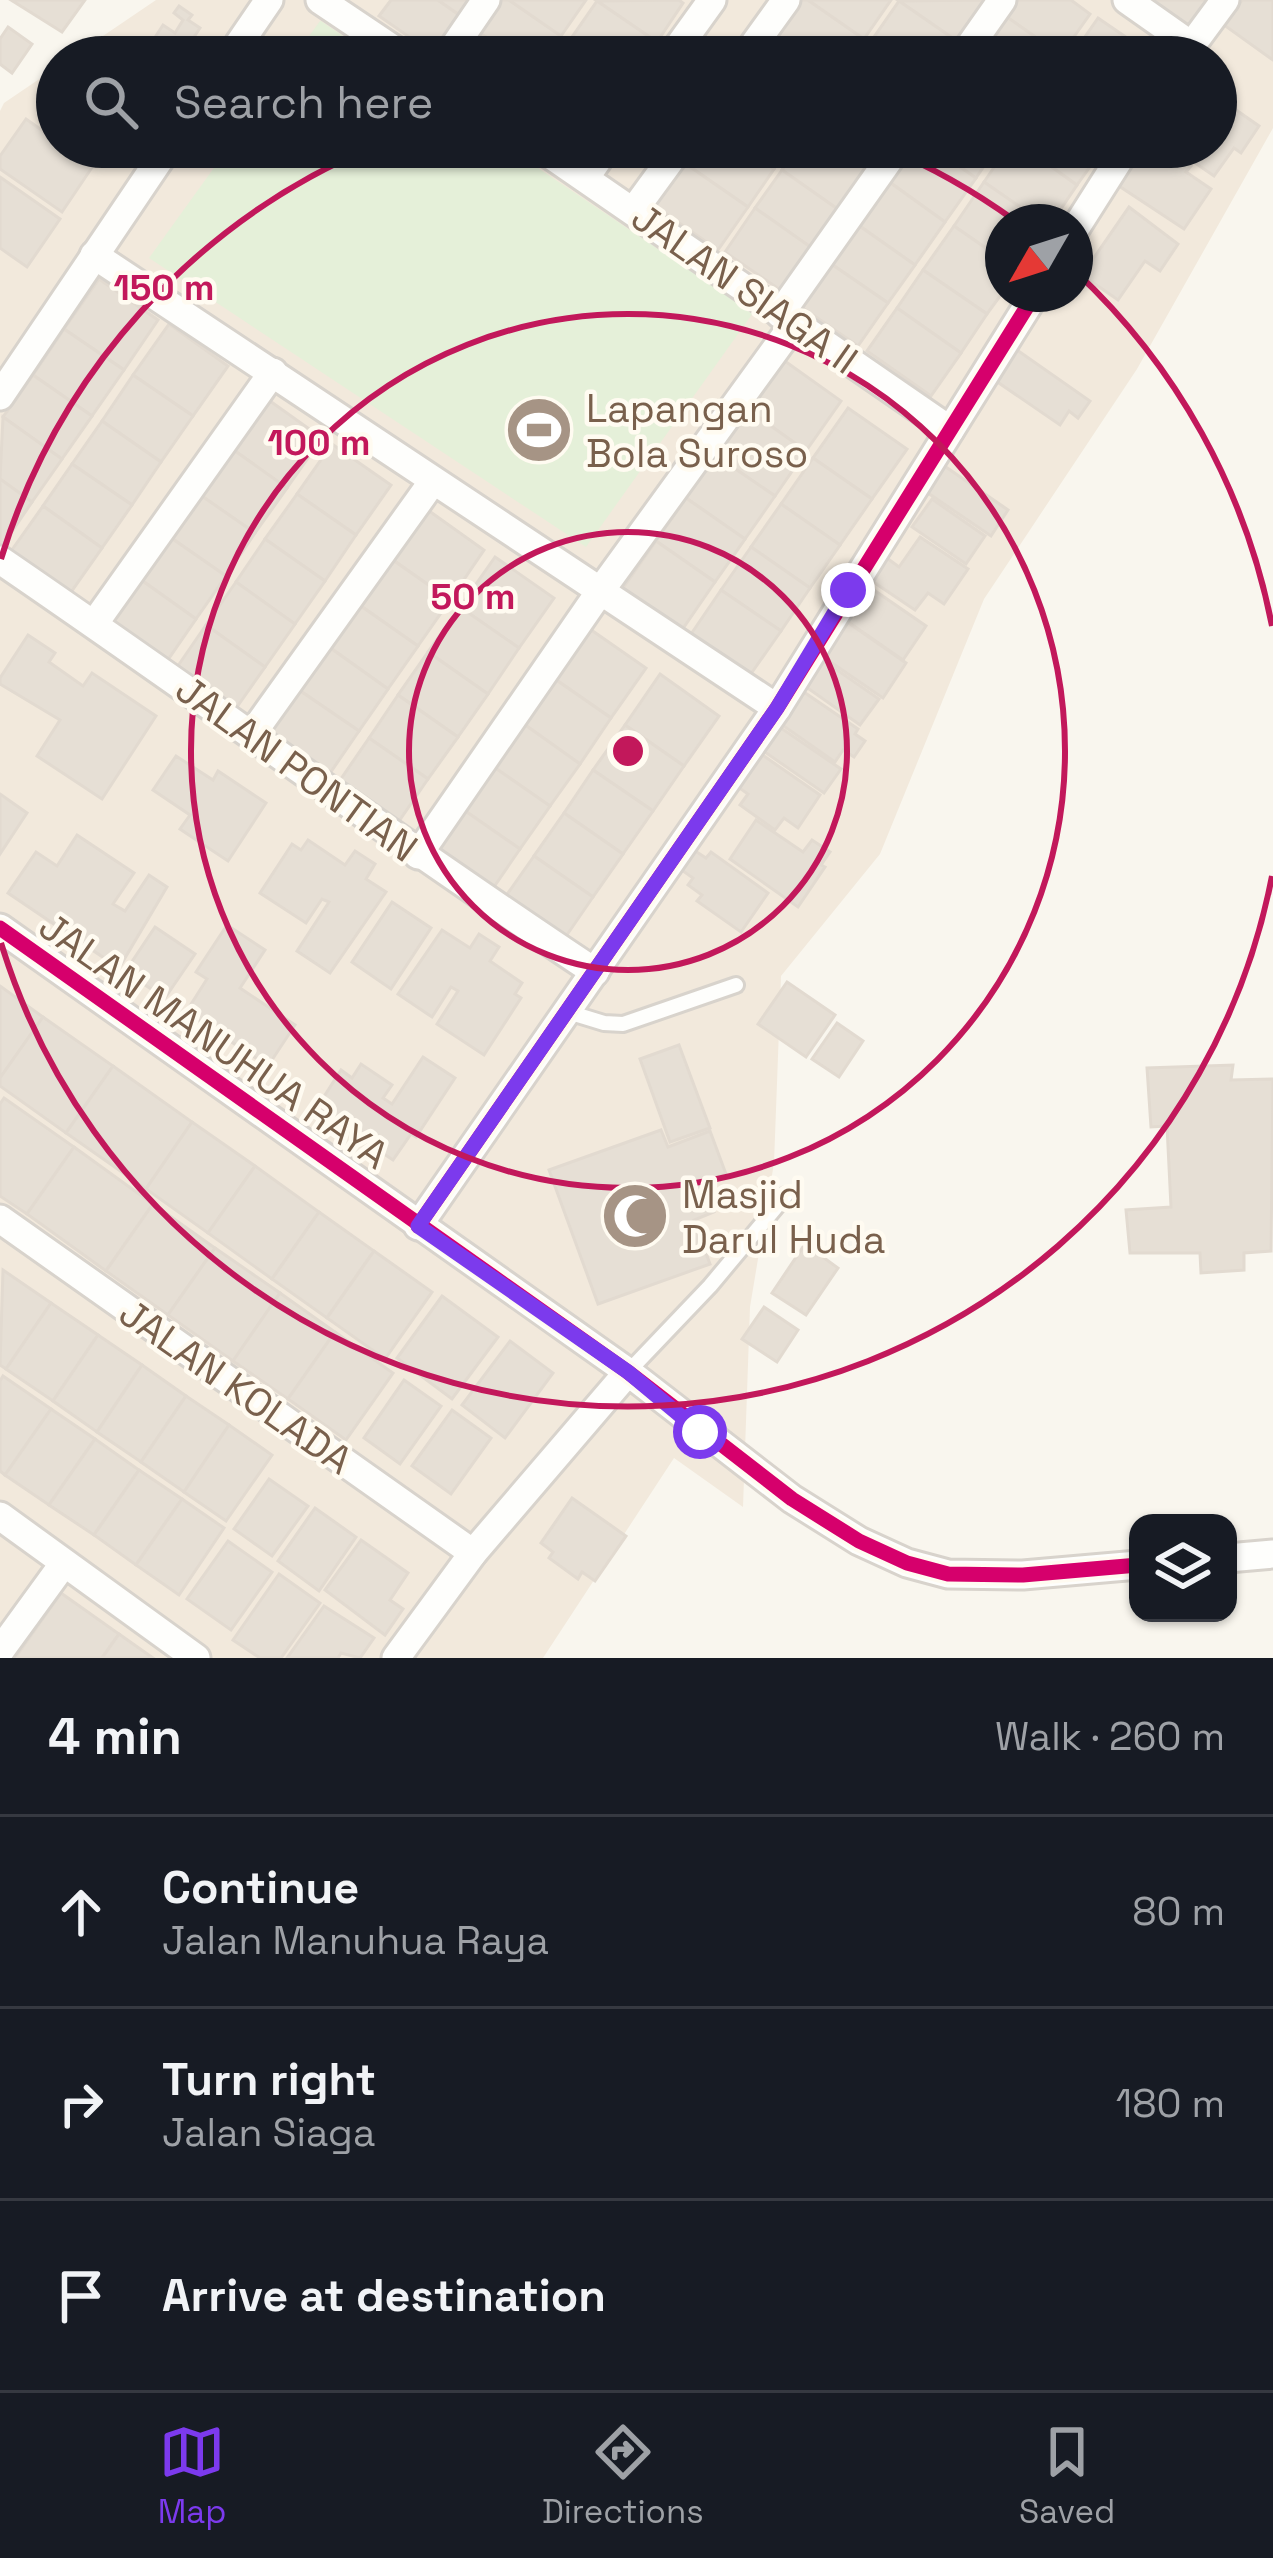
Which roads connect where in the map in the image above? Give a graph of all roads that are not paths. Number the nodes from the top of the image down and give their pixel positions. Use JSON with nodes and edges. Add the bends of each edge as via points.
{"nodes":[{"id":1,"x":269,"y":0,"type":"edge"},
{"id":2,"x":320,"y":0,"type":"edge"},
{"id":3,"x":486,"y":0,"type":"edge"},
{"id":4,"x":712,"y":0,"type":"edge"},
{"id":5,"x":786,"y":0,"type":"edge"},
{"id":6,"x":1002,"y":0,"type":"edge"},
{"id":7,"x":1127,"y":0,"type":"edge"},
{"id":8,"x":1225,"y":0,"type":"edge"},
{"id":9,"x":244,"y":36,"type":"edge"},
{"id":10,"x":374,"y":36,"type":"edge"},
{"id":11,"x":461,"y":36,"type":"edge"},
{"id":12,"x":686,"y":36,"type":"edge"},
{"id":13,"x":760,"y":36,"type":"edge"},
{"id":14,"x":977,"y":36,"type":"edge"},
{"id":15,"x":1169,"y":36,"type":"edge"},
{"id":16,"x":1198,"y":36,"type":"edge"},
{"id":17,"x":154,"y":168,"type":"edge"},
{"id":18,"x":570,"y":168,"type":"edge"},
{"id":19,"x":592,"y":168,"type":"edge"},
{"id":20,"x":665,"y":168,"type":"edge"},
{"id":21,"x":884,"y":168,"type":"edge"},
{"id":22,"x":1114,"y":168,"type":"edge"},
{"id":23,"x":585,"y":178,"type":"junction"},
{"id":24,"x":1091,"y":204,"type":"edge"},
{"id":25,"x":634,"y":211,"type":"junction"},
{"id":26,"x":94,"y":255,"type":"junction"},
{"id":27,"x":1023,"y":312,"type":"edge"},
{"id":28,"x":787,"y":319,"type":"junction"},
{"id":29,"x":273,"y":372,"type":"junction"},
{"id":30,"x":0,"y":396,"type":"edge"},
{"id":31,"x":950,"y":430,"type":"junction"},
{"id":32,"x":433,"y":481,"type":"junction"},
{"id":33,"x":0,"y":560,"type":"edge"},
{"id":34,"x":602,"y":590,"type":"junction"},
{"id":35,"x":94,"y":624,"type":"junction"},
{"id":36,"x":777,"y":708,"type":"junction"},
{"id":37,"x":252,"y":734,"type":"junction"},
{"id":38,"x":418,"y":855,"type":"junction"},
{"id":39,"x":0,"y":928,"type":"edge"},
{"id":40,"x":596,"y":972,"type":"junction"},
{"id":41,"x":736,"y":985,"type":"dead end"},
{"id":42,"x":568,"y":1012,"type":"junction"},
{"id":43,"x":786,"y":1195,"type":"dead end"},
{"id":44,"x":0,"y":1219,"type":"edge"},
{"id":45,"x":418,"y":1226,"type":"junction"},
{"id":46,"x":628,"y":1372,"type":"junction"},
{"id":47,"x":0,"y":1516,"type":"edge"},
{"id":48,"x":473,"y":1553,"type":"junction"},
{"id":49,"x":1273,"y":1554,"type":"edge"},
{"id":50,"x":1237,"y":1557,"type":"edge"},
{"id":51,"x":64,"y":1563,"type":"junction"},
{"id":52,"x":1129,"y":1566,"type":"edge"},
{"id":53,"x":0,"y":1651,"type":"edge"},
{"id":54,"x":196,"y":1658,"type":"edge"},
{"id":55,"x":396,"y":1658,"type":"edge"}],
"edges":[{"from":1,"to":9,"type":"street"},
{"from":2,"to":10,"type":"street"},
{"from":3,"to":11,"type":"street"},
{"from":4,"to":12,"type":"street"},
{"from":5,"to":13,"type":"street"},
{"from":6,"to":14,"type":"street"},
{"from":7,"to":15,"type":"street"},
{"from":8,"to":16,"type":"street"},
{"from":17,"to":26,"type":"street"},
{"from":18,"to":23,"type":"street","name":"JALAN SIAGA II"},
{"from":19,"to":23,"type":"street"},
{"from":20,"to":25,"type":"street"},
{"from":21,"to":28,"type":"street"},
{"from":22,"to":24,"type":"street"},
{"from":23,"to":25,"type":"street","name":"JALAN SIAGA II"},
{"from":25,"to":28,"type":"street","name":"JALAN SIAGA II"},
{"from":26,"to":29,"type":"street"},
{"from":26,"to":30,"type":"street"},
{"from":27,"to":31,"type":"street"},
{"from":28,"to":31,"type":"street","name":"JALAN SIAGA II"},
{"from":28,"to":34,"type":"street"},
{"from":29,"to":32,"type":"street"},
{"from":29,"to":35,"type":"street"},
{"from":31,"to":36,"type":"street"},
{"from":32,"to":34,"type":"street"},
{"from":32,"to":37,"type":"street"},
{"from":33,"to":35,"type":"street","name":"JALAN PONTIAN"},
{"from":34,"to":36,"type":"street"},
{"from":34,"to":38,"type":"street"},
{"from":35,"to":37,"type":"street","name":"JALAN PONTIAN"},
{"from":36,"to":40,"type":"street"},
{"from":37,"to":38,"type":"street","name":"JALAN PONTIAN"},
{"from":38,"to":40,"type":"street","name":"JALAN PONTIAN"},
{"from":39,"to":45,"type":"street","name":"JALAN MANUHUA RAYA"},
{"from":40,"to":42,"type":"street"},
{"from":41,"to":42,"type":"lane","via":[[623,1024]]},
{"from":42,"to":45,"type":"street"},
{"from":43,"to":46,"type":"lane"},
{"from":44,"to":48,"type":"street","name":"JALAN KOLADA"},
{"from":45,"to":46,"type":"street","name":"JALAN MANUHUA RAYA"},
{"from":46,"to":48,"type":"street"},
{"from":46,"to":52,"type":"street","name":"JALAN MANUHUA RAYA","via":[[792,1499],[907,1563],[986,1575]]},
{"from":47,"to":51,"type":"street"},
{"from":48,"to":55,"type":"street"},
{"from":49,"to":50,"type":"street"},
{"from":51,"to":53,"type":"street"},
{"from":51,"to":54,"type":"street"}]}
